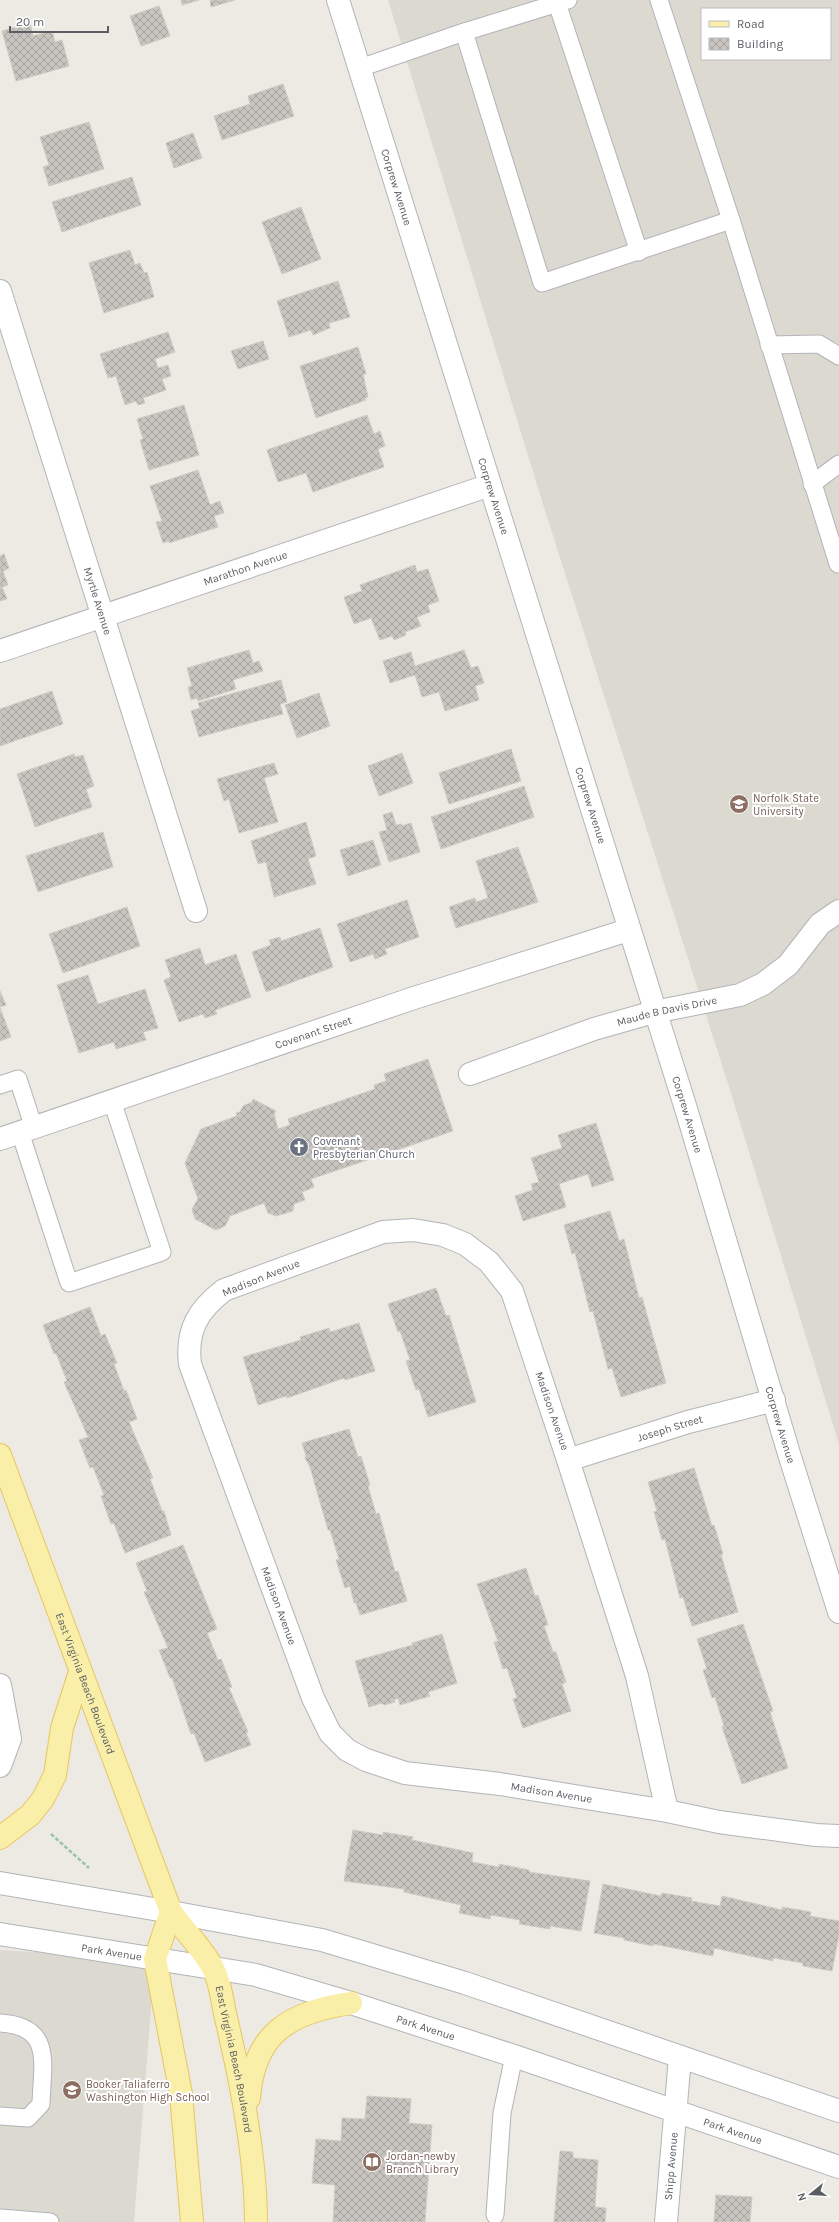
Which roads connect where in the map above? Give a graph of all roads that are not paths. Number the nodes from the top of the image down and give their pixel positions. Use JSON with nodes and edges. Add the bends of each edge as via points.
{"nodes":[{"id":1,"x":338,"y":0,"type":"edge"},
{"id":2,"x":659,"y":0,"type":"edge"},
{"id":3,"x":562,"y":2,"type":"edge"},
{"id":4,"x":464,"y":32,"type":"junction"},
{"id":5,"x":360,"y":68,"type":"junction"},
{"id":6,"x":731,"y":220,"type":"junction"},
{"id":7,"x":639,"y":252,"type":"junction"},
{"id":8,"x":0,"y":291,"type":"edge"},
{"id":9,"x":769,"y":345,"type":"junction"},
{"id":10,"x":839,"y":356,"type":"edge"},
{"id":11,"x":839,"y":464,"type":"edge"},
{"id":12,"x":812,"y":484,"type":"junction"},
{"id":13,"x":490,"y":485,"type":"junction"},
{"id":14,"x":838,"y":564,"type":"dead end"},
{"id":15,"x":102,"y":616,"type":"junction"},
{"id":16,"x":0,"y":650,"type":"edge"},
{"id":17,"x":196,"y":911,"type":"dead end"},
{"id":18,"x":839,"y":911,"type":"edge"},
{"id":19,"x":628,"y":930,"type":"junction"},
{"id":20,"x":654,"y":1012,"type":"junction"},
{"id":21,"x":470,"y":1074,"type":"dead end"},
{"id":22,"x":0,"y":1085,"type":"edge"},
{"id":23,"x":112,"y":1101,"type":"junction"},
{"id":24,"x":27,"y":1130,"type":"junction"},
{"id":25,"x":0,"y":1139,"type":"edge"},
{"id":26,"x":774,"y":1400,"type":"junction"},
{"id":27,"x":0,"y":1455,"type":"edge"},
{"id":28,"x":568,"y":1460,"type":"junction"},
{"id":29,"x":839,"y":1612,"type":"edge"},
{"id":30,"x":80,"y":1672,"type":"junction"},
{"id":31,"x":0,"y":1685,"type":"edge"},
{"id":32,"x":0,"y":1766,"type":"edge"},
{"id":33,"x":667,"y":1811,"type":"junction"},
{"id":34,"x":839,"y":1836,"type":"edge"},
{"id":35,"x":0,"y":1838,"type":"edge"},
{"id":36,"x":0,"y":1883,"type":"edge"},
{"id":37,"x":171,"y":1912,"type":"junction"},
{"id":38,"x":0,"y":1934,"type":"edge"},
{"id":39,"x":155,"y":1959,"type":"junction"},
{"id":40,"x":213,"y":1968,"type":"junction"},
{"id":41,"x":351,"y":2003,"type":"junction"},
{"id":42,"x":0,"y":2023,"type":"edge"},
{"id":43,"x":514,"y":2056,"type":"junction"},
{"id":44,"x":680,"y":2057,"type":"junction"},
{"id":45,"x":675,"y":2111,"type":"junction"},
{"id":46,"x":839,"y":2111,"type":"edge"},
{"id":47,"x":0,"y":2116,"type":"edge"},
{"id":48,"x":246,"y":2127,"type":"junction"},
{"id":49,"x":839,"y":2167,"type":"edge"},
{"id":50,"x":495,"y":2215,"type":"dead end"},
{"id":51,"x":0,"y":2218,"type":"edge"},
{"id":52,"x":50,"y":2222,"type":"edge"},
{"id":53,"x":192,"y":2222,"type":"edge"},
{"id":54,"x":256,"y":2222,"type":"edge"},
{"id":55,"x":666,"y":2222,"type":"edge"}],
"edges":[{"from":1,"to":5,"type":"street","name":"Corprew Avenue"},
{"from":2,"to":6,"type":"lane"},
{"from":3,"to":4,"type":"lane"},
{"from":3,"to":7,"type":"lane"},
{"from":4,"to":5,"type":"lane"},
{"from":4,"to":7,"type":"lane","via":[[542,283]]},
{"from":5,"to":13,"type":"street","name":"Corprew Avenue"},
{"from":6,"to":7,"type":"lane"},
{"from":6,"to":9,"type":"lane"},
{"from":8,"to":15,"type":"street","name":"Myrtle Avenue"},
{"from":9,"to":10,"type":"lane","via":[[819,344]]},
{"from":9,"to":12,"type":"lane"},
{"from":11,"to":12,"type":"lane"},
{"from":12,"to":14,"type":"lane"},
{"from":13,"to":15,"type":"street","name":"Marathon Avenue"},
{"from":13,"to":19,"type":"street","name":"Corprew Avenue"},
{"from":15,"to":16,"type":"street","name":"Marathon Avenue"},
{"from":15,"to":17,"type":"street","name":"Myrtle Avenue"},
{"from":18,"to":20,"type":"street","name":"Maude B Davis Drive","via":[[820,924],[788,965],[763,984],[740,994]]},
{"from":19,"to":20,"type":"street","name":"Corprew Avenue"},
{"from":19,"to":23,"type":"street","name":"Covenant Street","via":[[412,999]]},
{"from":20,"to":21,"type":"street","name":"Maude B Davis Drive","via":[[594,1030]]},
{"from":20,"to":26,"type":"street","name":"Corprew Avenue"},
{"from":22,"to":24,"type":"lane","via":[[18,1079]]},
{"from":23,"to":24,"type":"street","name":"Covenant Street"},
{"from":23,"to":24,"type":"lane","via":[[162,1252],[69,1283]]},
{"from":24,"to":25,"type":"street","name":"Covenant Street"},
{"from":26,"to":28,"type":"street","name":"Joseph Street","via":[[688,1422]]},
{"from":26,"to":29,"type":"street","name":"Corprew Avenue"},
{"from":27,"to":30,"type":"main road","name":"East Virginia Beach Boulevard"},
{"from":28,"to":33,"type":"street","name":"Madison Avenue","via":[[637,1676]]},
{"from":28,"to":33,"type":"street","name":"Madison Avenue","via":[[512,1291],[489,1262],[465,1244],[443,1235],[413,1230],[383,1232],[224,1290],[206,1304],[194,1323],[188,1350],[190,1364],[312,1698],[330,1733],[347,1750],[366,1760],[405,1773],[500,1784]]},
{"from":30,"to":35,"type":"main road","via":[[62,1728],[55,1775],[43,1799],[30,1815]]},
{"from":30,"to":37,"type":"main road","name":"East Virginia Beach Boulevard"},
{"from":31,"to":32,"type":"street","via":[[10,1739]]},
{"from":33,"to":34,"type":"street","name":"Madison Avenue","via":[[719,1822]]},
{"from":36,"to":37,"type":"street"},
{"from":37,"to":39,"type":"main road"},
{"from":37,"to":40,"type":"main road","name":"East Virginia Beach Boulevard"},
{"from":37,"to":44,"type":"street","via":[[322,1940],[465,1983]]},
{"from":38,"to":39,"type":"street","name":"Park Avenue"},
{"from":39,"to":40,"type":"street","name":"Park Avenue"},
{"from":39,"to":53,"type":"main road","via":[[182,2094]]},
{"from":40,"to":41,"type":"street","name":"Park Avenue","via":[[256,1975]]},
{"from":40,"to":48,"type":"main road","name":"East Virginia Beach Boulevard","via":[[235,2054]]},
{"from":41,"to":43,"type":"street","name":"Park Avenue"},
{"from":41,"to":48,"type":"main road","via":[[323,2007],[304,2014],[277,2030],[260,2050],[250,2075]]},
{"from":42,"to":47,"type":"lane","via":[[13,2024],[32,2031],[43,2049],[41,2104],[28,2118]]},
{"from":43,"to":45,"type":"street","name":"Park Avenue"},
{"from":43,"to":50,"type":"lane","via":[[502,2113]]},
{"from":44,"to":45,"type":"street","name":"Shipp Avenue"},
{"from":44,"to":46,"type":"street"},
{"from":45,"to":49,"type":"street","name":"Park Avenue"},
{"from":45,"to":55,"type":"street","name":"Shipp Avenue"},
{"from":48,"to":54,"type":"main road","name":"East Virginia Beach Boulevard"},
{"from":51,"to":52,"type":"lane"}]}
